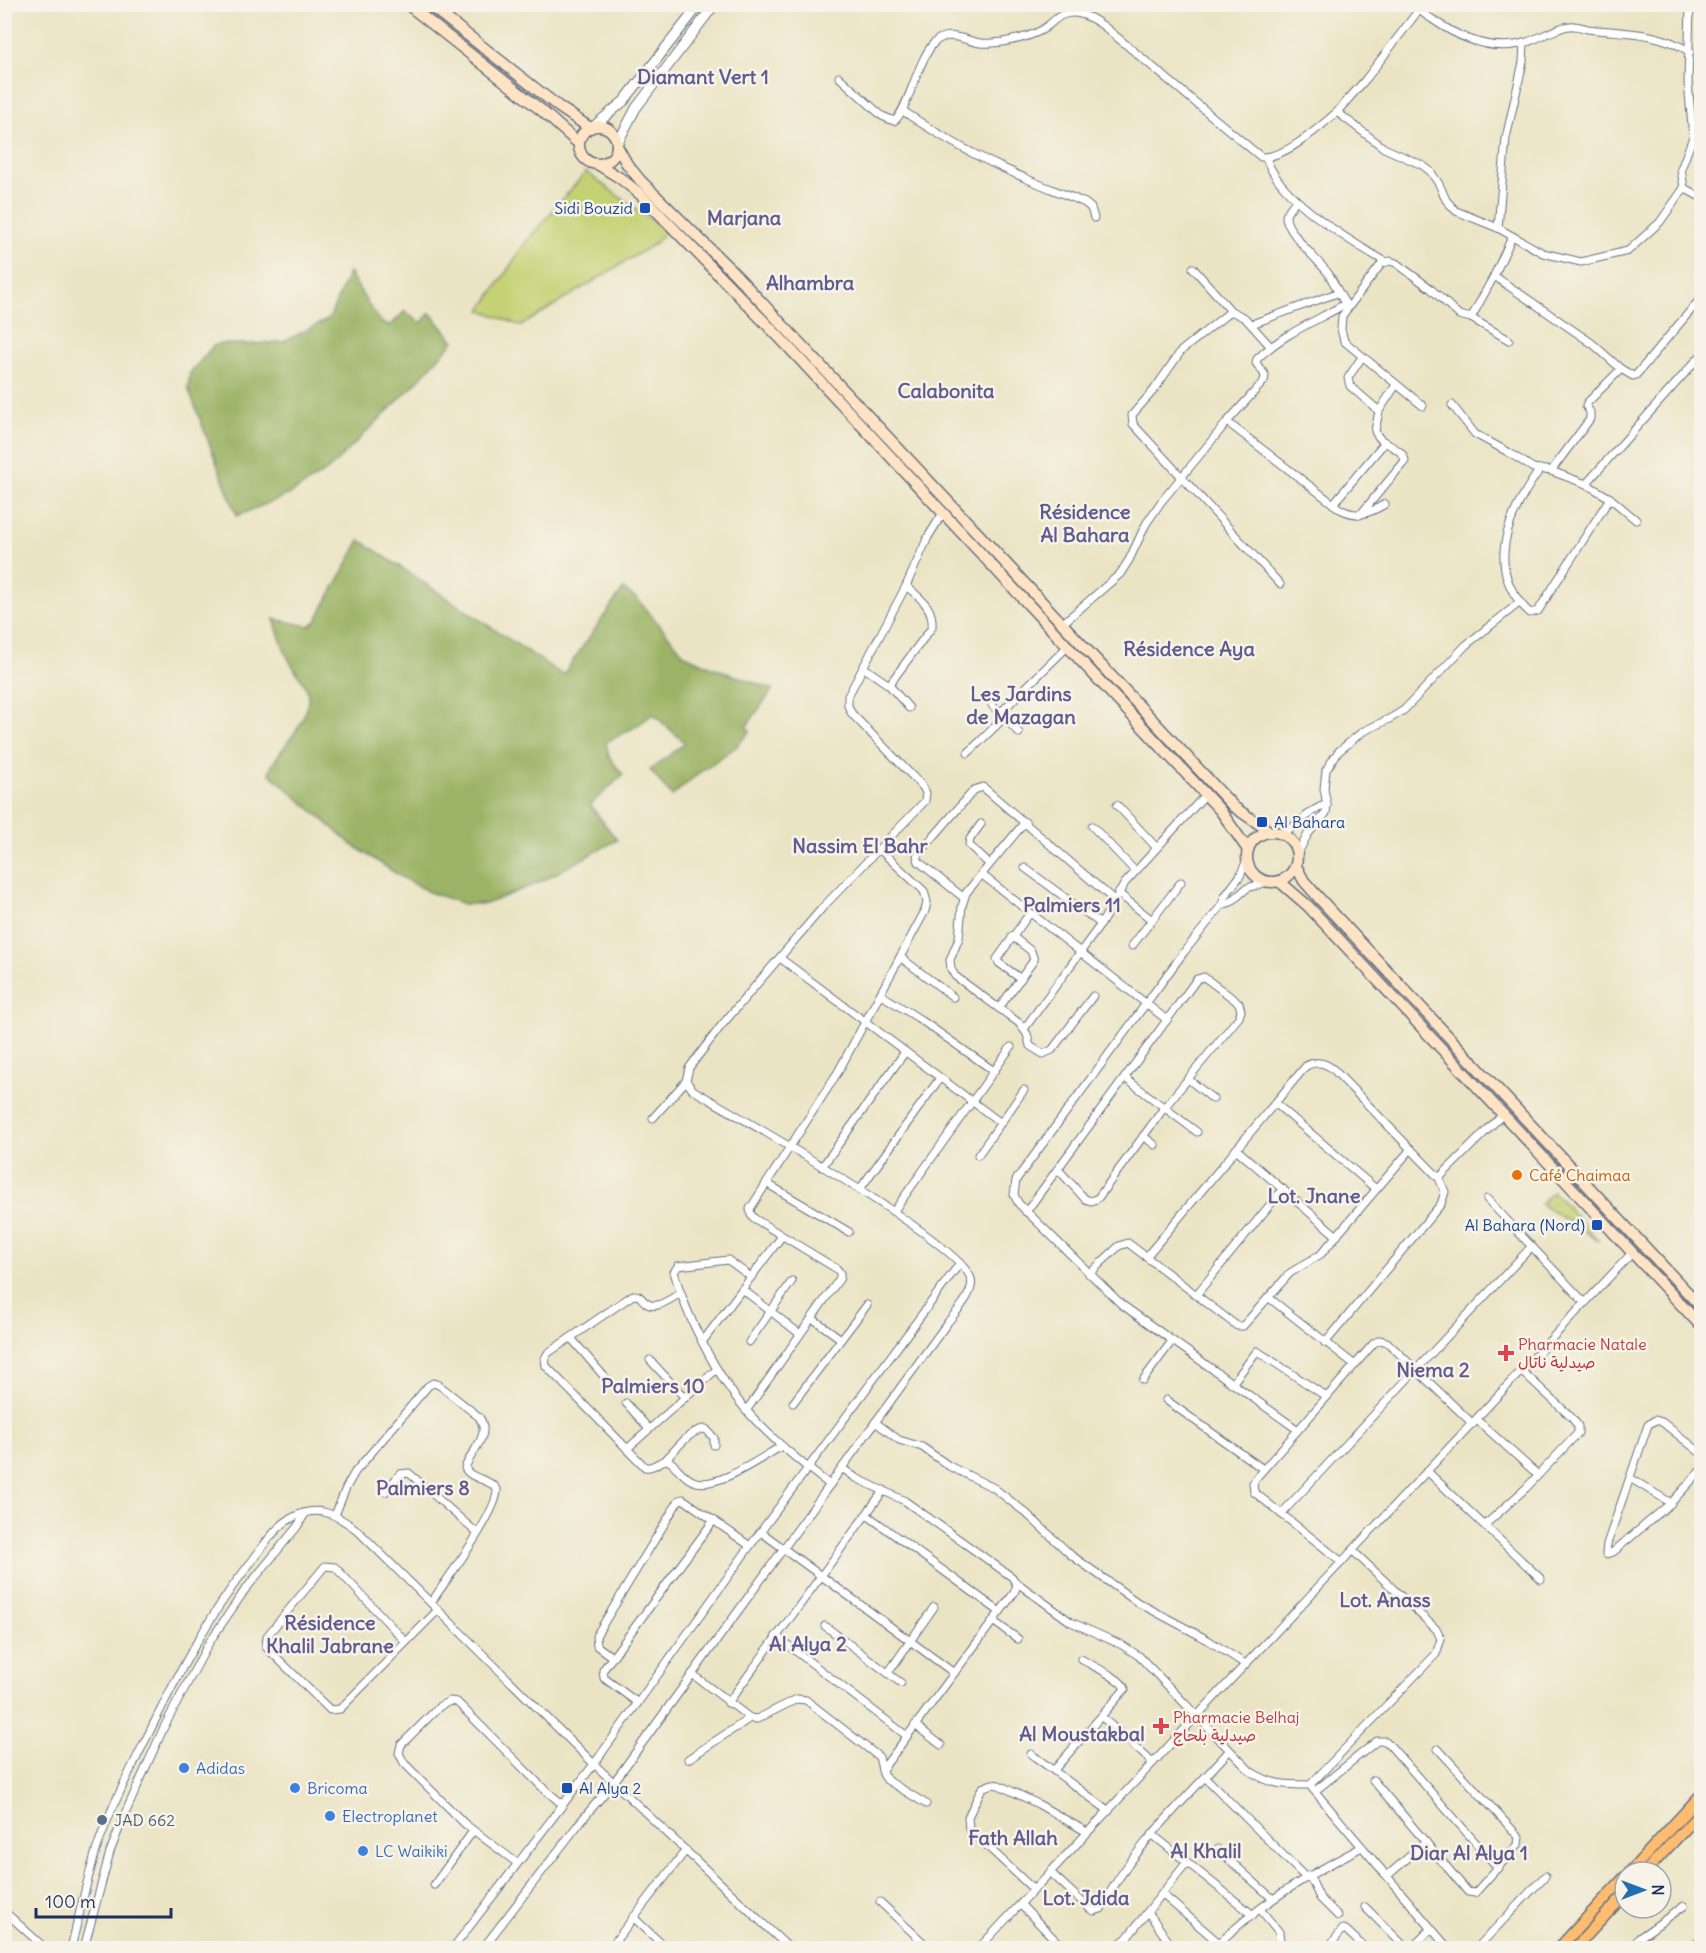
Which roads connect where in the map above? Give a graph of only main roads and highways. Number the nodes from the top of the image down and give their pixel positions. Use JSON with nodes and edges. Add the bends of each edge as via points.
{"nodes":[{"id":1,"x":406,"y":4,"type":"edge"},
{"id":2,"x":428,"y":4,"type":"edge"},
{"id":3,"x":592,"y":127,"type":"junction"},
{"id":4,"x":578,"y":143,"type":"junction"},
{"id":5,"x":617,"y":145,"type":"junction"},
{"id":6,"x":599,"y":165,"type":"junction"},
{"id":7,"x":1269,"y":831,"type":"junction"},
{"id":8,"x":1247,"y":855,"type":"junction"},
{"id":9,"x":1296,"y":866,"type":"junction"},
{"id":10,"x":1274,"y":882,"type":"junction"},
{"id":11,"x":1701,"y":1308,"type":"edge"},
{"id":12,"x":1701,"y":1327,"type":"edge"},
{"id":13,"x":1701,"y":1794,"type":"edge"},
{"id":14,"x":1701,"y":1811,"type":"edge"},
{"id":15,"x":1641,"y":1860,"type":"edge"},
{"id":16,"x":1656,"y":1860,"type":"edge"},
{"id":17,"x":1613,"y":1890,"type":"edge"},
{"id":18,"x":1613,"y":1907,"type":"edge"},
{"id":19,"x":1559,"y":1948,"type":"edge"},
{"id":20,"x":1575,"y":1948,"type":"edge"}],
"edges":[{"from":1,"to":4,"type":"main road"},
{"from":2,"to":3,"type":"main road","via":[[559,107]]},
{"from":3,"to":4,"type":"main road"},
{"from":3,"to":5,"type":"main road","via":[[611,132]]},
{"from":4,"to":6,"type":"main road","via":[[582,157]]},
{"from":5,"to":6,"type":"main road","via":[[612,159]]},
{"from":5,"to":7,"type":"main road","via":[[640,180],[734,273],[1234,807]]},
{"from":6,"to":8,"type":"main road","via":[[659,213],[780,338],[1206,795],[1230,822]]},
{"from":7,"to":8,"type":"main road","via":[[1254,839]]},
{"from":7,"to":9,"type":"main road","via":[[1282,833],[1293,841],[1298,853]]},
{"from":8,"to":10,"type":"main road","via":[[1254,874]]},
{"from":9,"to":10,"type":"main road","via":[[1288,877]]},
{"from":9,"to":11,"type":"main road","via":[[1325,905]]},
{"from":10,"to":12,"type":"main road","via":[[1308,906]]},
{"from":13,"to":15,"type":"main road"},
{"from":14,"to":16,"type":"main road"},
{"from":17,"to":19,"type":"main road"},
{"from":18,"to":20,"type":"main road"}]}
